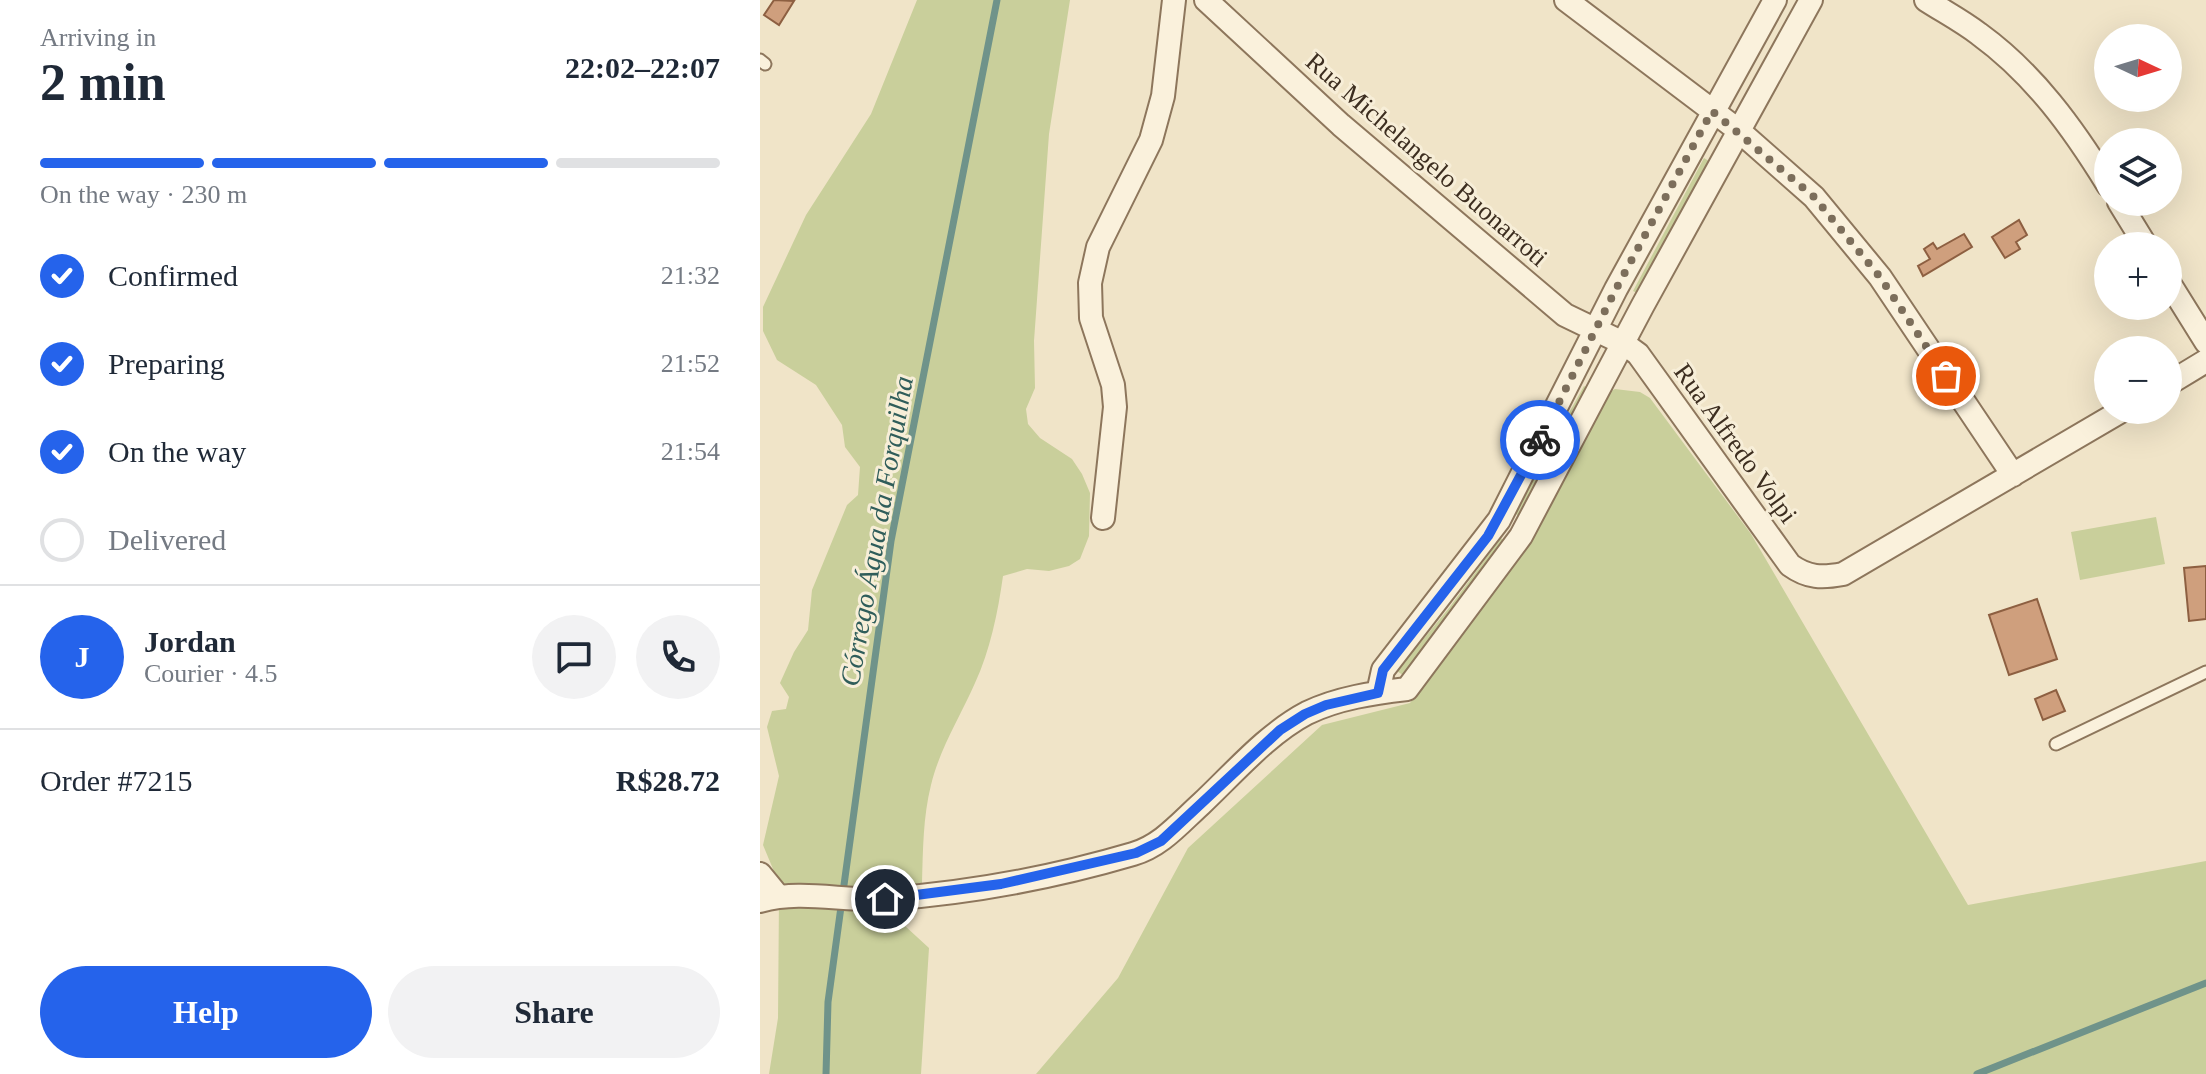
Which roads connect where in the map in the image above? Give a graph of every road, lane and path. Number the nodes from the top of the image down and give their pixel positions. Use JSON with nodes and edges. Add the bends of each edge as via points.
{"nodes":[{"id":1,"x":1174,"y":0,"type":"edge"},
{"id":2,"x":1206,"y":0,"type":"edge"},
{"id":3,"x":1566,"y":0,"type":"edge"},
{"id":4,"x":1775,"y":0,"type":"edge"},
{"id":5,"x":1811,"y":0,"type":"edge"},
{"id":6,"x":1926,"y":0,"type":"edge"},
{"id":7,"x":1712,"y":111,"type":"junction"},
{"id":8,"x":1738,"y":130,"type":"junction"},
{"id":9,"x":2094,"y":163,"type":"edge"},
{"id":10,"x":2182,"y":303,"type":"edge"},
{"id":11,"x":1597,"y":330,"type":"junction"},
{"id":12,"x":2206,"y":342,"type":"edge"},
{"id":13,"x":1623,"y":343,"type":"junction"},
{"id":14,"x":2206,"y":361,"type":"edge"},
{"id":15,"x":2182,"y":376,"type":"edge"},
{"id":16,"x":2099,"y":424,"type":"edge"},
{"id":17,"x":2013,"y":475,"type":"junction"},
{"id":18,"x":1103,"y":518,"type":"dead end"},
{"id":19,"x":1499,"y":520,"type":"junction"},
{"id":20,"x":1521,"y":536,"type":"junction"},
{"id":21,"x":2206,"y":672,"type":"edge"},
{"id":22,"x":1378,"y":693,"type":"junction"},
{"id":23,"x":2056,"y":744,"type":"dead end"},
{"id":24,"x":760,"y":874,"type":"edge"},
{"id":25,"x":769,"y":898,"type":"edge"}],
"edges":[{"from":1,"to":18,"type":"street","via":[[1163,96],[1151,140],[1098,247],[1090,283],[1091,318],[1115,407]]},
{"from":2,"to":11,"type":"street","name":"Rua Michelangelo Buonarroti","via":[[1341,125],[1565,315]]},
{"from":3,"to":7,"type":"street"},
{"from":4,"to":7,"type":"street"},
{"from":5,"to":8,"type":"street"},
{"from":6,"to":9,"type":"street","via":[[1980,34],[2029,78]]},
{"from":7,"to":8,"type":"street"},
{"from":7,"to":11,"type":"street"},
{"from":8,"to":13,"type":"street"},
{"from":8,"to":17,"type":"street","via":[[1814,197],[1849,237]]},
{"from":10,"to":12,"type":"street"},
{"from":11,"to":13,"type":"street","name":"Rua Michelangelo Buonarroti"},
{"from":11,"to":19,"type":"street"},
{"from":13,"to":17,"type":"street","name":"Rua Alfredo Volpi","via":[[1638,354],[1790,565],[1804,575],[1843,574]]},
{"from":13,"to":20,"type":"street"},
{"from":14,"to":15,"type":"street"},
{"from":16,"to":17,"type":"street"},
{"from":19,"to":20,"type":"street"},
{"from":19,"to":22,"type":"street","via":[[1383,670]]},
{"from":20,"to":22,"type":"street","via":[[1407,689]]},
{"from":21,"to":23,"type":"lane"},
{"from":22,"to":25,"type":"street","via":[[1326,705],[1280,730],[1161,841],[1136,853],[1001,884],[885,899]]},
{"from":24,"to":25,"type":"street"}]}
